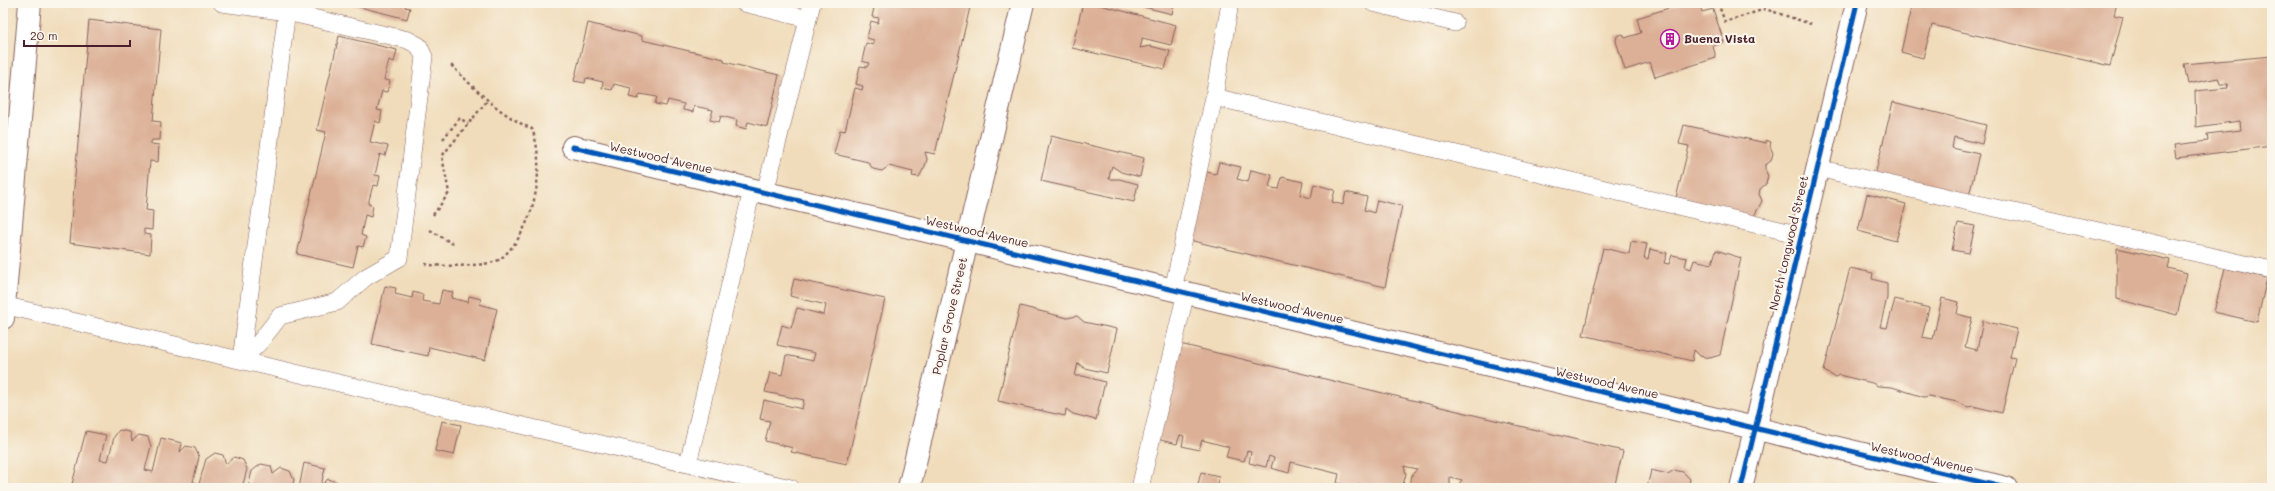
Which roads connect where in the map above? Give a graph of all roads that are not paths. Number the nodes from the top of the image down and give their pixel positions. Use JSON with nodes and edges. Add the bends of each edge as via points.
{"nodes":[{"id":1,"x":30,"y":3,"type":"edge"},
{"id":2,"x":222,"y":3,"type":"edge"},
{"id":3,"x":744,"y":3,"type":"edge"},
{"id":4,"x":1022,"y":3,"type":"edge"},
{"id":5,"x":1230,"y":3,"type":"edge"},
{"id":6,"x":1373,"y":3,"type":"edge"},
{"id":7,"x":1856,"y":3,"type":"edge"},
{"id":8,"x":287,"y":7,"type":"edge"},
{"id":9,"x":810,"y":11,"type":"edge"},
{"id":10,"x":1455,"y":23,"type":"dead end"},
{"id":11,"x":1214,"y":97,"type":"junction"},
{"id":12,"x":573,"y":147,"type":"dead end"},
{"id":13,"x":1817,"y":168,"type":"junction"},
{"id":14,"x":759,"y":191,"type":"junction"},
{"id":15,"x":1802,"y":235,"type":"junction"},
{"id":16,"x":968,"y":241,"type":"junction"},
{"id":17,"x":2272,"y":270,"type":"edge"},
{"id":18,"x":1179,"y":291,"type":"junction"},
{"id":19,"x":3,"y":310,"type":"edge"},
{"id":20,"x":241,"y":360,"type":"junction"},
{"id":21,"x":1756,"y":428,"type":"junction"},
{"id":22,"x":688,"y":464,"type":"junction"},
{"id":23,"x":791,"y":488,"type":"edge"},
{"id":24,"x":909,"y":488,"type":"edge"},
{"id":25,"x":1140,"y":488,"type":"edge"},
{"id":26,"x":1741,"y":488,"type":"edge"},
{"id":27,"x":2006,"y":488,"type":"edge"}],
"edges":[{"from":1,"to":19,"type":"street"},
{"from":2,"to":8,"type":"lane"},
{"from":3,"to":9,"type":"lane"},
{"from":4,"to":16,"type":"street","name":"Poplar Grove Street"},
{"from":5,"to":11,"type":"lane"},
{"from":6,"to":10,"type":"lane"},
{"from":7,"to":13,"type":"street","name":"North Longwood Street"},
{"from":8,"to":20,"type":"lane"},
{"from":8,"to":20,"type":"lane","via":[[408,40],[419,46],[424,57],[399,258],[366,277],[337,302],[280,316],[259,343]]},
{"from":9,"to":14,"type":"lane"},
{"from":11,"to":15,"type":"lane"},
{"from":11,"to":18,"type":"lane"},
{"from":12,"to":14,"type":"street","name":"Westwood Avenue"},
{"from":13,"to":15,"type":"street","name":"North Longwood Street"},
{"from":13,"to":17,"type":"lane"},
{"from":14,"to":16,"type":"street","name":"Westwood Avenue"},
{"from":14,"to":22,"type":"lane"},
{"from":15,"to":21,"type":"street","name":"North Longwood Street"},
{"from":16,"to":18,"type":"street","name":"Westwood Avenue"},
{"from":16,"to":24,"type":"street","name":"Poplar Grove Street"},
{"from":18,"to":21,"type":"street","name":"Westwood Avenue"},
{"from":18,"to":25,"type":"lane"},
{"from":19,"to":20,"type":"lane"},
{"from":20,"to":22,"type":"lane"},
{"from":21,"to":26,"type":"street","name":"North Longwood Street"},
{"from":21,"to":27,"type":"street","name":"Westwood Avenue"},
{"from":22,"to":23,"type":"lane"}]}
